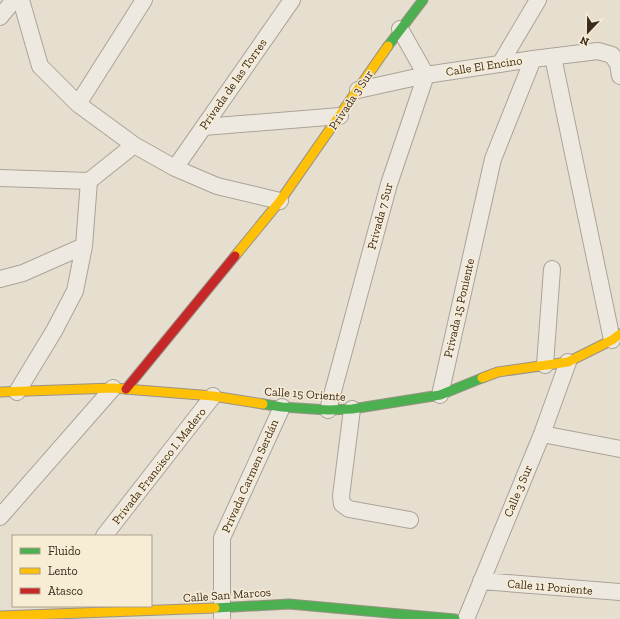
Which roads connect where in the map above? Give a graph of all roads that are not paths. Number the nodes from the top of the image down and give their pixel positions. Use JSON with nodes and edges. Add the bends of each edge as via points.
{"nodes":[{"id":1,"x":14,"y":0,"type":"edge"},
{"id":2,"x":21,"y":0,"type":"edge"},
{"id":3,"x":144,"y":0,"type":"edge"},
{"id":4,"x":292,"y":0,"type":"edge"},
{"id":5,"x":423,"y":0,"type":"edge"},
{"id":6,"x":538,"y":0,"type":"edge"},
{"id":7,"x":0,"y":18,"type":"edge"},
{"id":8,"x":400,"y":29,"type":"junction"},
{"id":9,"x":553,"y":57,"type":"junction"},
{"id":10,"x":533,"y":59,"type":"junction"},
{"id":11,"x":500,"y":64,"type":"junction"},
{"id":12,"x":618,"y":67,"type":"edge"},
{"id":13,"x":426,"y":75,"type":"junction"},
{"id":14,"x":358,"y":90,"type":"junction"},
{"id":15,"x":78,"y":104,"type":"junction"},
{"id":16,"x":340,"y":116,"type":"junction"},
{"id":17,"x":204,"y":127,"type":"junction"},
{"id":18,"x":134,"y":145,"type":"junction"},
{"id":19,"x":175,"y":168,"type":"junction"},
{"id":20,"x":0,"y":178,"type":"edge"},
{"id":21,"x":89,"y":181,"type":"junction"},
{"id":22,"x":280,"y":201,"type":"junction"},
{"id":23,"x":84,"y":246,"type":"junction"},
{"id":24,"x":552,"y":269,"type":"dead end"},
{"id":25,"x":0,"y":279,"type":"edge"},
{"id":26,"x":616,"y":337,"type":"edge"},
{"id":27,"x":568,"y":362,"type":"junction"},
{"id":28,"x":545,"y":365,"type":"junction"},
{"id":29,"x":120,"y":388,"type":"junction"},
{"id":30,"x":0,"y":392,"type":"edge"},
{"id":31,"x":17,"y":392,"type":"junction"},
{"id":32,"x":440,"y":395,"type":"junction"},
{"id":33,"x":214,"y":396,"type":"junction"},
{"id":34,"x":282,"y":407,"type":"junction"},
{"id":35,"x":352,"y":409,"type":"junction"},
{"id":36,"x":328,"y":410,"type":"junction"},
{"id":37,"x":542,"y":434,"type":"junction"},
{"id":38,"x":620,"y":449,"type":"edge"},
{"id":39,"x":0,"y":517,"type":"edge"},
{"id":40,"x":410,"y":520,"type":"dead end"},
{"id":41,"x":105,"y":535,"type":"edge"},
{"id":42,"x":481,"y":581,"type":"junction"},
{"id":43,"x":620,"y":592,"type":"edge"},
{"id":44,"x":222,"y":613,"type":"edge"},
{"id":45,"x":0,"y":616,"type":"edge"},
{"id":46,"x":455,"y":619,"type":"edge"},
{"id":47,"x":466,"y":619,"type":"edge"}],
"edges":[{"from":1,"to":7,"type":"street"},
{"from":2,"to":15,"type":"street","via":[[40,66]]},
{"from":3,"to":15,"type":"street"},
{"from":4,"to":17,"type":"street","name":"Privada de las Torres"},
{"from":5,"to":8,"type":"street","name":"Privada 3 Sur"},
{"from":6,"to":11,"type":"street"},
{"from":8,"to":13,"type":"street"},
{"from":8,"to":14,"type":"street","name":"Privada 3 Sur"},
{"from":9,"to":10,"type":"street","name":"Calle El Encino"},
{"from":9,"to":12,"type":"street","name":"Calle El Encino","via":[[598,51]]},
{"from":9,"to":26,"type":"street"},
{"from":10,"to":11,"type":"street","name":"Calle El Encino"},
{"from":10,"to":32,"type":"street","name":"Privada 15 Poniente","via":[[492,159]]},
{"from":11,"to":13,"type":"street","name":"Calle El Encino"},
{"from":13,"to":14,"type":"street","name":"Calle El Encino"},
{"from":13,"to":36,"type":"street","name":"Privada 7 Sur","via":[[389,184]]},
{"from":14,"to":16,"type":"street","name":"Privada 3 Sur"},
{"from":15,"to":18,"type":"street"},
{"from":16,"to":17,"type":"street"},
{"from":16,"to":22,"type":"street","name":"Privada 3 Sur"},
{"from":17,"to":19,"type":"street","name":"Privada de las Torres"},
{"from":18,"to":19,"type":"street"},
{"from":18,"to":21,"type":"street"},
{"from":19,"to":22,"type":"street","via":[[217,186]]},
{"from":20,"to":21,"type":"street"},
{"from":21,"to":23,"type":"street"},
{"from":22,"to":29,"type":"street","name":"Privada 3 Sur"},
{"from":23,"to":25,"type":"street","via":[[22,273]]},
{"from":23,"to":31,"type":"street","via":[[75,291],[54,332]]},
{"from":24,"to":28,"type":"street"},
{"from":26,"to":27,"type":"street","name":"Calle 15 Oriente"},
{"from":27,"to":28,"type":"street","name":"Calle 15 Oriente"},
{"from":27,"to":37,"type":"street","name":"Calle 3 Sur"},
{"from":28,"to":32,"type":"street","name":"Calle 15 Oriente","via":[[498,372]]},
{"from":29,"to":31,"type":"street","name":"Calle 15 Oriente"},
{"from":29,"to":33,"type":"street","name":"Calle 15 Oriente"},
{"from":29,"to":39,"type":"street"},
{"from":30,"to":31,"type":"street","name":"Calle 15 Oriente"},
{"from":32,"to":35,"type":"street","name":"Calle 15 Oriente"},
{"from":33,"to":34,"type":"street","name":"Calle 15 Oriente"},
{"from":33,"to":41,"type":"street","name":"Privada Francisco I. Madero"},
{"from":34,"to":36,"type":"street","name":"Calle 15 Oriente"},
{"from":34,"to":44,"type":"street","name":"Privada Carmen Serdán","via":[[222,538]]},
{"from":35,"to":36,"type":"street","name":"Calle 15 Oriente"},
{"from":35,"to":40,"type":"street","via":[[342,504],[349,509]]},
{"from":37,"to":38,"type":"street"},
{"from":37,"to":42,"type":"street","name":"Calle 3 Sur"},
{"from":42,"to":43,"type":"street","name":"Calle 11 Poniente"},
{"from":42,"to":47,"type":"street","name":"Calle 3 Sur"},
{"from":44,"to":45,"type":"street","name":"Calle San Marcos"},
{"from":44,"to":46,"type":"street","name":"Calle San Marcos","via":[[265,604],[289,604]]}]}
